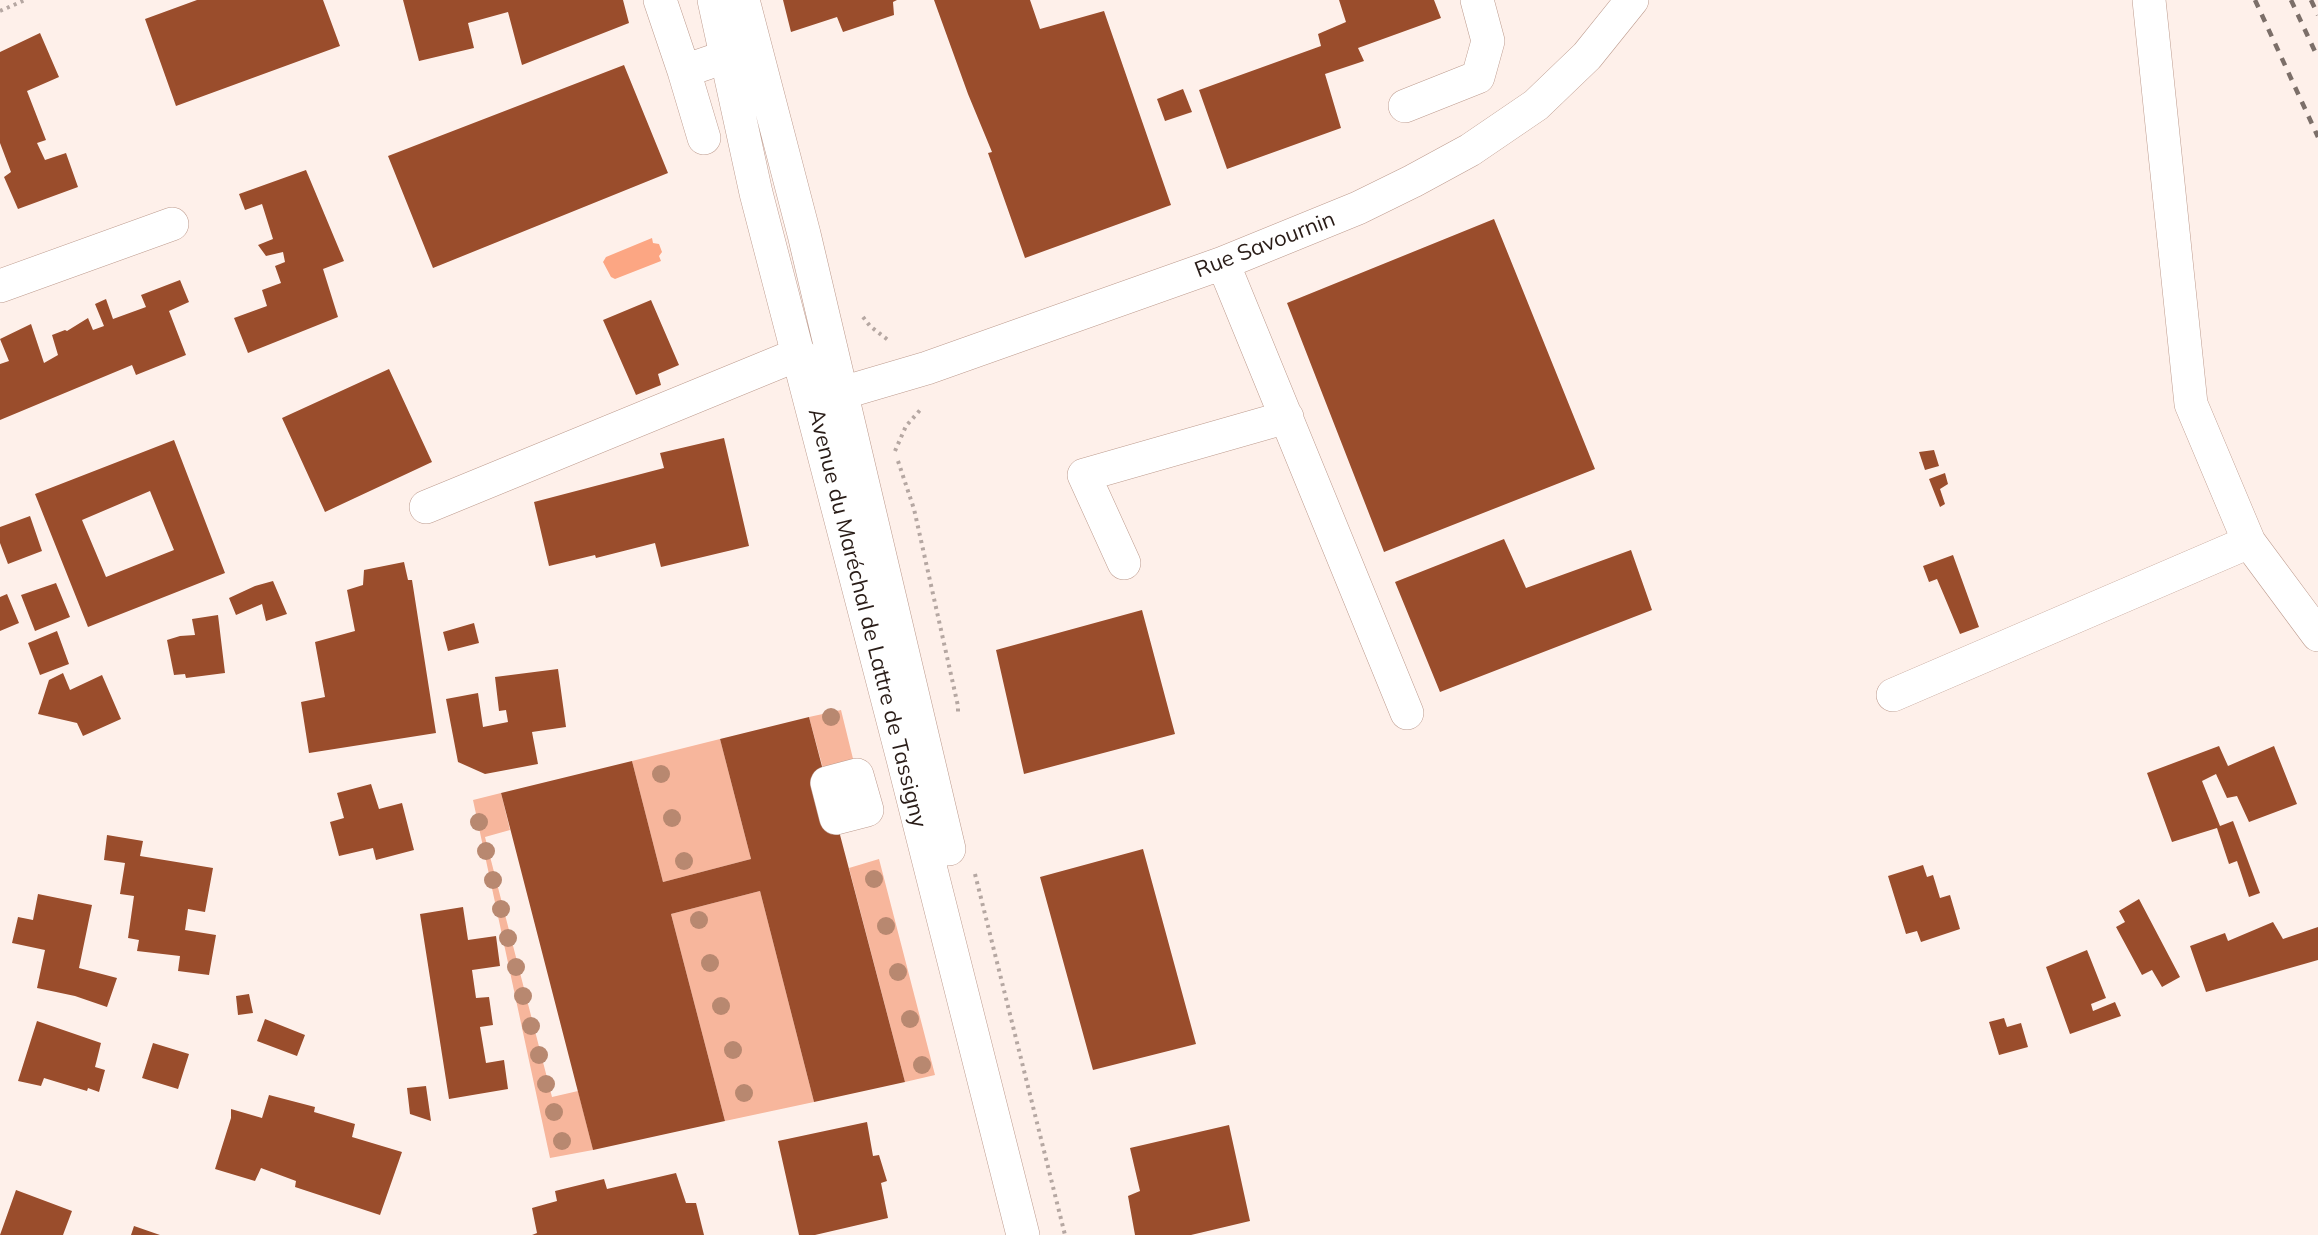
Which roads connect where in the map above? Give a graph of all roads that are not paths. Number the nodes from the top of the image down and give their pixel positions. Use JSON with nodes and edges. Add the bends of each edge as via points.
{"nodes":[{"id":1,"x":660,"y":0,"type":"edge"},
{"id":2,"x":714,"y":0,"type":"edge"},
{"id":3,"x":743,"y":0,"type":"edge"},
{"id":4,"x":1477,"y":0,"type":"edge"},
{"id":5,"x":1632,"y":0,"type":"edge"},
{"id":6,"x":2149,"y":0,"type":"edge"},
{"id":7,"x":725,"y":57,"type":"junction"},
{"id":8,"x":684,"y":71,"type":"junction"},
{"id":9,"x":1405,"y":106,"type":"dead end"},
{"id":10,"x":704,"y":138,"type":"dead end"},
{"id":11,"x":172,"y":224,"type":"dead end"},
{"id":12,"x":1223,"y":262,"type":"junction"},
{"id":13,"x":0,"y":286,"type":"edge"},
{"id":14,"x":799,"y":354,"type":"junction"},
{"id":15,"x":842,"y":393,"type":"junction"},
{"id":16,"x":1287,"y":417,"type":"junction"},
{"id":17,"x":426,"y":507,"type":"dead end"},
{"id":18,"x":2249,"y":542,"type":"junction"},
{"id":19,"x":1124,"y":563,"type":"dead end"},
{"id":20,"x":2318,"y":635,"type":"edge"},
{"id":21,"x":1893,"y":695,"type":"dead end"},
{"id":22,"x":1407,"y":713,"type":"dead end"},
{"id":23,"x":1023,"y":1235,"type":"edge"},
{"id":24,"x":1044,"y":1235,"type":"edge"}],
"edges":[{"from":1,"to":8,"type":"main road"},
{"from":2,"to":7,"type":"main road","name":"Avenue du Maréchal de Lattre de Tassigny"},
{"from":3,"to":15,"type":"main road","name":"Avenue du Maréchal de Lattre de Tassigny"},
{"from":4,"to":9,"type":"main road","via":[[1488,40],[1478,77]]},
{"from":5,"to":12,"type":"main road","name":"Rue Savournin","via":[[1587,56],[1536,105],[1470,150],[1358,208]]},
{"from":6,"to":18,"type":"main road","via":[[2191,404]]},
{"from":7,"to":8,"type":"main road"},
{"from":7,"to":14,"type":"main road","name":"Avenue du Maréchal de Lattre de Tassigny"},
{"from":8,"to":10,"type":"main road"},
{"from":11,"to":13,"type":"main road"},
{"from":12,"to":15,"type":"main road","name":"Rue Savournin","via":[[927,368]]},
{"from":12,"to":16,"type":"main road"},
{"from":14,"to":15,"type":"main road"},
{"from":14,"to":17,"type":"main road"},
{"from":14,"to":23,"type":"main road","name":"Avenue du Maréchal de Lattre de Tassigny"},
{"from":15,"to":24,"type":"main road","name":"Avenue du Maréchal de Lattre de Tassigny"},
{"from":16,"to":19,"type":"main road","via":[[1084,475]]},
{"from":16,"to":22,"type":"main road"},
{"from":18,"to":20,"type":"main road"},
{"from":18,"to":21,"type":"main road"}]}
